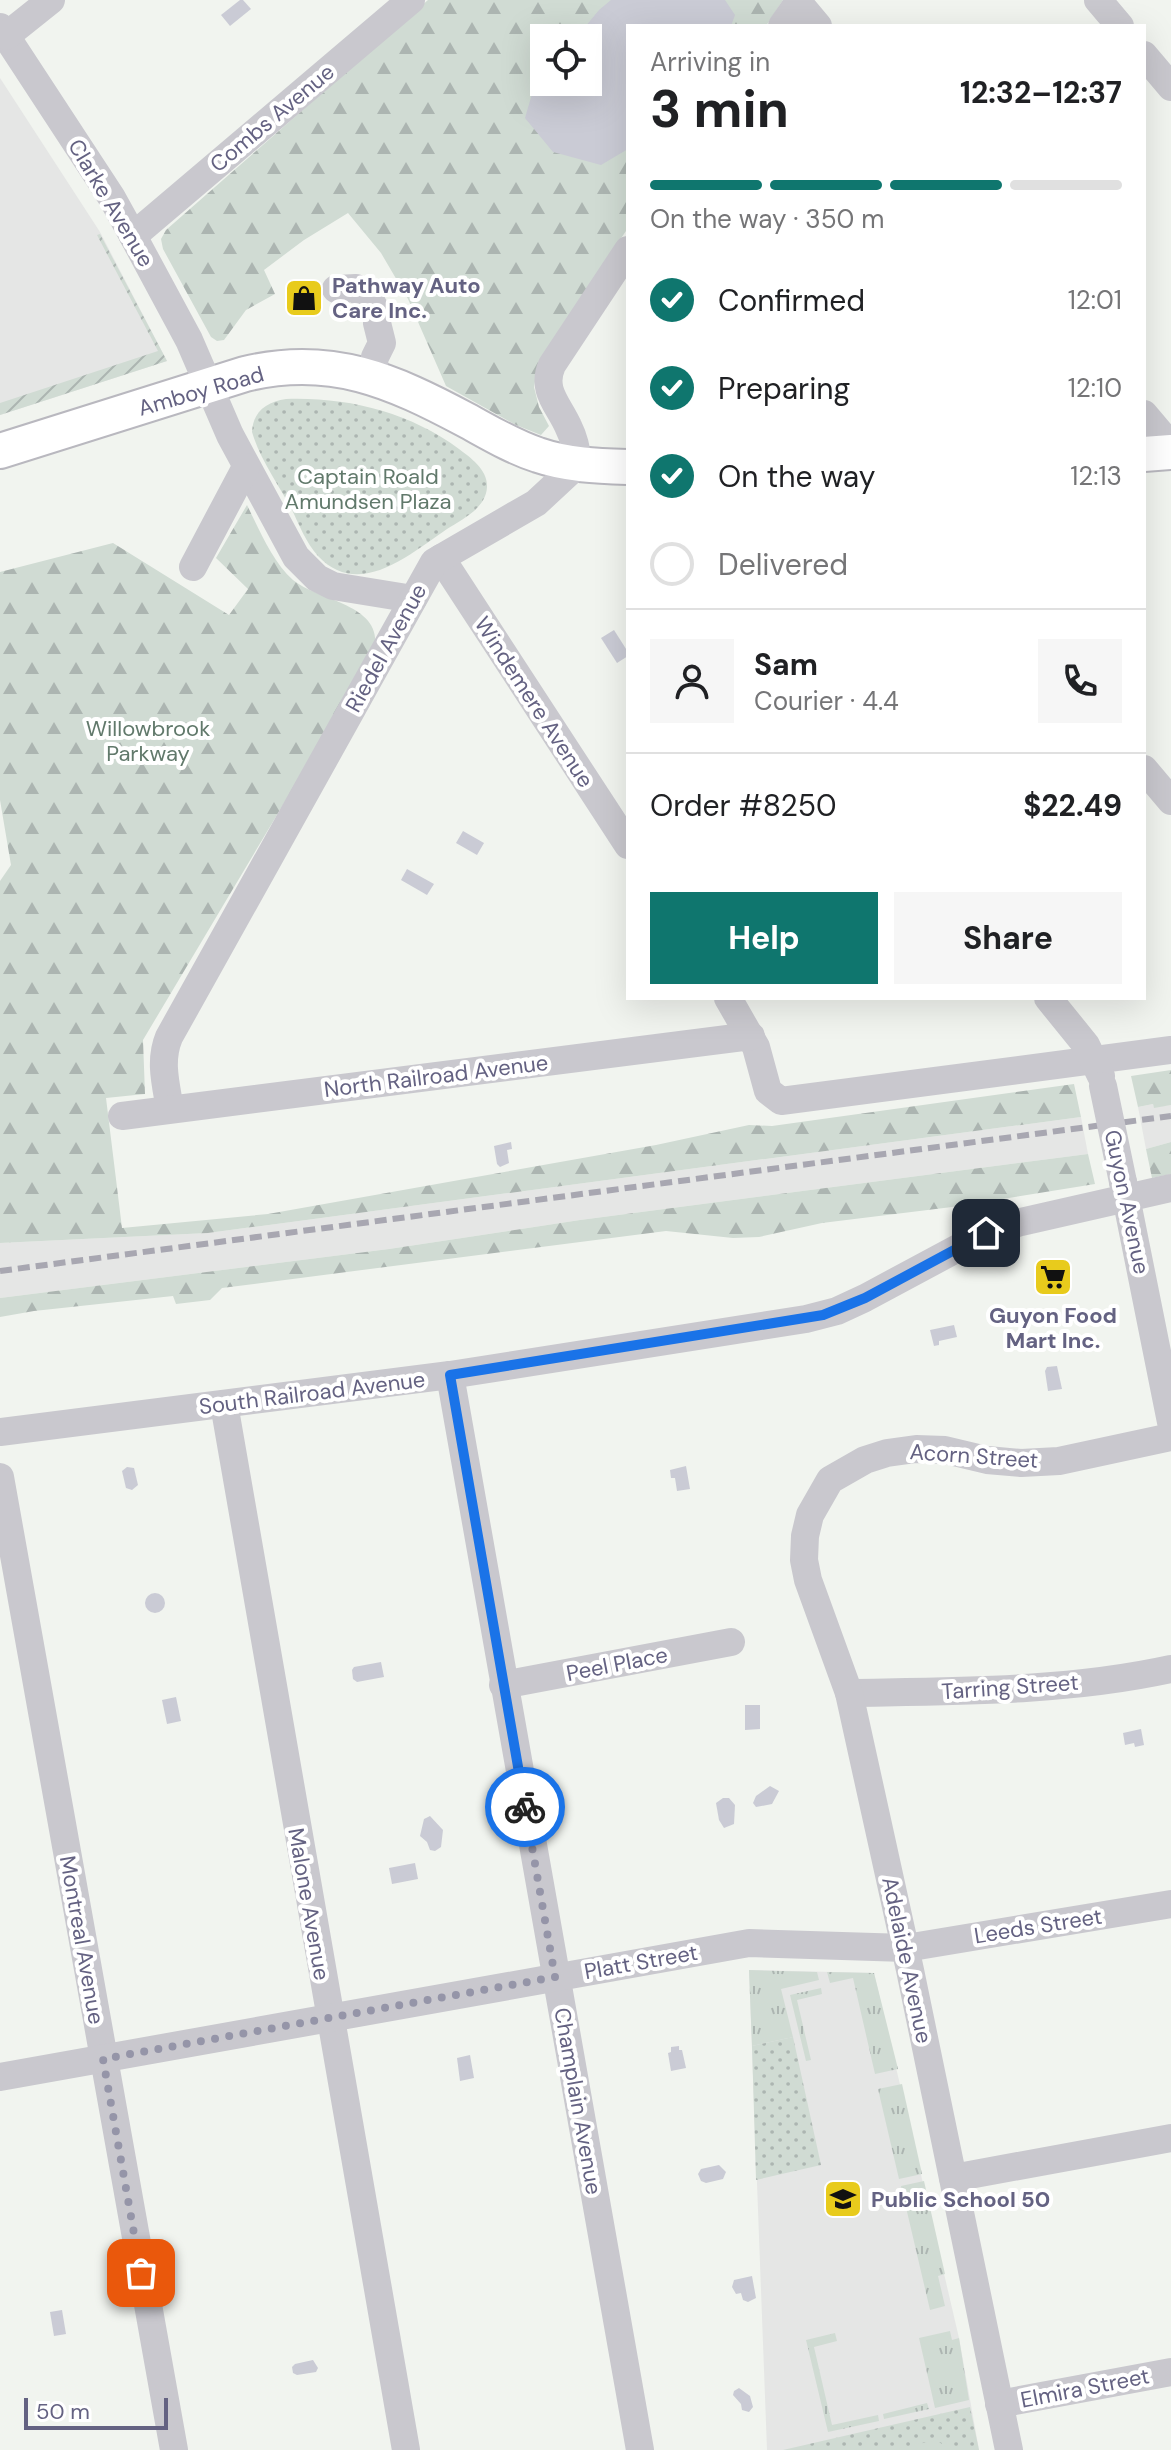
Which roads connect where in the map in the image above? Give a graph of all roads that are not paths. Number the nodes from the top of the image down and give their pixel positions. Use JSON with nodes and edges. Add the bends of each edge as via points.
{"nodes":[{"id":1,"x":51,"y":0,"type":"edge"},
{"id":2,"x":411,"y":0,"type":"edge"},
{"id":3,"x":1098,"y":0,"type":"edge"},
{"id":4,"x":799,"y":1,"type":"edge"},
{"id":5,"x":783,"y":24,"type":"edge"},
{"id":6,"x":816,"y":24,"type":"edge"},
{"id":7,"x":1118,"y":24,"type":"edge"},
{"id":8,"x":3,"y":32,"type":"edge"},
{"id":9,"x":1146,"y":57,"type":"edge"},
{"id":10,"x":1171,"y":87,"type":"edge"},
{"id":11,"x":133,"y":236,"type":"junction"},
{"id":12,"x":626,"y":253,"type":"edge"},
{"id":13,"x":362,"y":307,"type":"dead end"},
{"id":14,"x":373,"y":366,"type":"junction"},
{"id":15,"x":209,"y":386,"type":"junction"},
{"id":16,"x":1146,"y":417,"type":"edge"},
{"id":17,"x":1171,"y":449,"type":"edge"},
{"id":18,"x":0,"y":451,"type":"edge"},
{"id":19,"x":1146,"y":454,"type":"edge"},
{"id":20,"x":578,"y":464,"type":"junction"},
{"id":21,"x":246,"y":467,"type":"junction"},
{"id":22,"x":626,"y":467,"type":"edge"},
{"id":23,"x":441,"y":558,"type":"junction"},
{"id":24,"x":193,"y":567,"type":"dead end"},
{"id":25,"x":413,"y":599,"type":"junction"},
{"id":26,"x":1146,"y":771,"type":"edge"},
{"id":27,"x":1171,"y":801,"type":"edge"},
{"id":28,"x":626,"y":842,"type":"edge"},
{"id":29,"x":729,"y":1000,"type":"edge"},
{"id":30,"x":1050,"y":1000,"type":"edge"},
{"id":31,"x":751,"y":1036,"type":"junction"},
{"id":32,"x":1171,"y":1050,"type":"edge"},
{"id":33,"x":1099,"y":1073,"type":"junction"},
{"id":34,"x":170,"y":1109,"type":"junction"},
{"id":35,"x":122,"y":1116,"type":"dead end"},
{"id":36,"x":1171,"y":1188,"type":"edge"},
{"id":37,"x":1125,"y":1190,"type":"junction"},
{"id":38,"x":450,"y":1375,"type":"junction"},
{"id":39,"x":224,"y":1404,"type":"junction"},
{"id":40,"x":1171,"y":1422,"type":"edge"},
{"id":41,"x":0,"y":1432,"type":"edge"},
{"id":42,"x":1171,"y":1437,"type":"edge"},
{"id":43,"x":0,"y":1477,"type":"edge"},
{"id":44,"x":830,"y":1480,"type":"joint"},
{"id":45,"x":731,"y":1642,"type":"dead end"},
{"id":46,"x":1171,"y":1669,"type":"edge"},
{"id":47,"x":503,"y":1685,"type":"junction"},
{"id":48,"x":849,"y":1693,"type":"junction"},
{"id":49,"x":1171,"y":1904,"type":"edge"},
{"id":50,"x":906,"y":1948,"type":"junction"},
{"id":51,"x":555,"y":1977,"type":"junction"},
{"id":52,"x":329,"y":2018,"type":"junction"},
{"id":53,"x":103,"y":2059,"type":"junction"},
{"id":54,"x":0,"y":2077,"type":"edge"},
{"id":55,"x":1171,"y":2138,"type":"edge"},
{"id":56,"x":953,"y":2178,"type":"junction"},
{"id":57,"x":1171,"y":2372,"type":"edge"},
{"id":58,"x":999,"y":2404,"type":"junction"},
{"id":59,"x":174,"y":2450,"type":"edge"},
{"id":60,"x":406,"y":2450,"type":"edge"},
{"id":61,"x":640,"y":2450,"type":"edge"},
{"id":62,"x":1009,"y":2450,"type":"edge"}],
"edges":[{"from":1,"to":8,"type":"street"},
{"from":2,"to":11,"type":"street","name":"Combs Avenue"},
{"from":3,"to":7,"type":"street"},
{"from":4,"to":5,"type":"street"},
{"from":4,"to":6,"type":"street"},
{"from":8,"to":11,"type":"street","name":"Clarke Avenue"},
{"from":9,"to":10,"type":"street"},
{"from":11,"to":15,"type":"street","name":"Clarke Avenue"},
{"from":12,"to":20,"type":"street","via":[[547,378],[550,396],[572,435]]},
{"from":13,"to":14,"type":"street"},
{"from":14,"to":15,"type":"main road","name":"Amboy Road","via":[[278,369]]},
{"from":14,"to":20,"type":"main road","name":"Amboy Road","via":[[522,449]]},
{"from":15,"to":18,"type":"main road","name":"Amboy Road"},
{"from":15,"to":21,"type":"street","name":"Clarke Avenue"},
{"from":16,"to":17,"type":"street"},
{"from":17,"to":19,"type":"main road"},
{"from":20,"to":22,"type":"main road","name":"Amboy Road"},
{"from":20,"to":23,"type":"street","name":"Riedel Avenue","via":[[536,503]]},
{"from":21,"to":24,"type":"street"},
{"from":21,"to":25,"type":"street","name":"Clarke Avenue","via":[[290,549],[317,578],[341,589]]},
{"from":23,"to":25,"type":"street","name":"Riedel Avenue"},
{"from":23,"to":28,"type":"street","name":"Windemere Avenue"},
{"from":25,"to":34,"type":"street","name":"Riedel Avenue","via":[[169,1037],[163,1067]]},
{"from":26,"to":27,"type":"street"},
{"from":29,"to":31,"type":"street"},
{"from":30,"to":33,"type":"street","name":"Guyon Avenue"},
{"from":31,"to":33,"type":"street","via":[[764,1082],[773,1097],[789,1101]]},
{"from":31,"to":34,"type":"street","name":"North Railroad Avenue"},
{"from":32,"to":33,"type":"street"},
{"from":33,"to":37,"type":"street","name":"Guyon Avenue","bridge":true},
{"from":34,"to":35,"type":"street","name":"North Railroad Avenue"},
{"from":36,"to":37,"type":"street","name":"South Railroad Avenue"},
{"from":37,"to":38,"type":"street","name":"South Railroad Avenue","via":[[986,1233],[823,1315]]},
{"from":37,"to":40,"type":"street","name":"Guyon Avenue"},
{"from":38,"to":39,"type":"street","name":"South Railroad Avenue"},
{"from":38,"to":47,"type":"street","name":"Champlain Avenue"},
{"from":39,"to":41,"type":"street","name":"South Railroad Avenue"},
{"from":39,"to":52,"type":"street","name":"Malone Avenue"},
{"from":42,"to":44,"type":"street","name":"Acorn Street","via":[[1059,1461],[1021,1463],[916,1449],[865,1460]]},
{"from":43,"to":53,"type":"street","name":"Montreal Avenue"},
{"from":44,"to":48,"type":"street","name":"Adelaide Avenue","via":[[810,1515],[804,1560]]},
{"from":45,"to":47,"type":"street","name":"Peel Place"},
{"from":46,"to":48,"type":"street","name":"Tarring Street","via":[[1054,1685]]},
{"from":47,"to":51,"type":"street","name":"Champlain Avenue"},
{"from":48,"to":50,"type":"street","name":"Adelaide Avenue"},
{"from":49,"to":50,"type":"street","name":"Leeds Street"},
{"from":50,"to":51,"type":"street","name":"Platt Street","via":[[749,1943]]},
{"from":50,"to":56,"type":"street","name":"Adelaide Avenue"},
{"from":51,"to":52,"type":"street","name":"Platt Street"},
{"from":51,"to":61,"type":"street","name":"Champlain Avenue"},
{"from":52,"to":53,"type":"street","name":"Platt Street"},
{"from":52,"to":60,"type":"street","name":"Malone Avenue"},
{"from":53,"to":54,"type":"street","name":"Platt Street"},
{"from":53,"to":59,"type":"street","name":"Montreal Avenue"},
{"from":55,"to":56,"type":"street"},
{"from":56,"to":58,"type":"street","name":"Adelaide Avenue"},
{"from":57,"to":58,"type":"street","name":"Elmira Street"},
{"from":58,"to":62,"type":"street","name":"Adelaide Avenue"}]}
